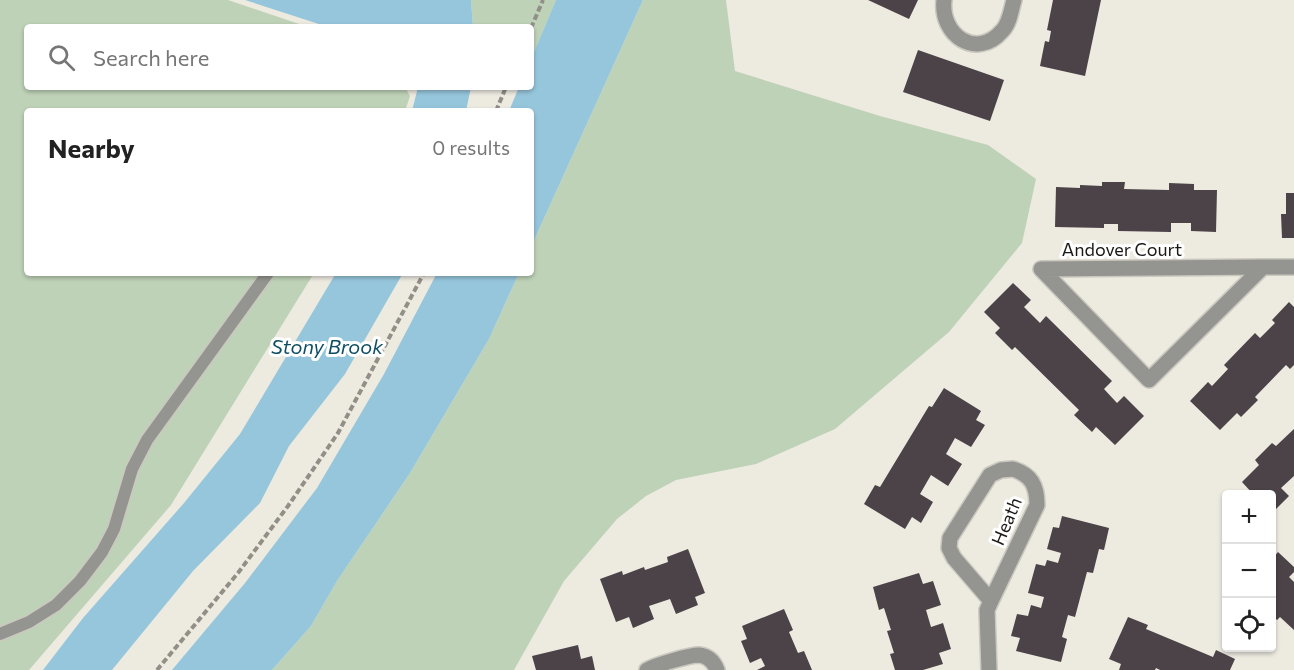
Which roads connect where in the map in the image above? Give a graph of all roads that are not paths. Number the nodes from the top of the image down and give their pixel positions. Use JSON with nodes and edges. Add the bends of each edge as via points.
{"nodes":[{"id":1,"x":944,"y":0,"type":"edge"},
{"id":2,"x":1014,"y":0,"type":"edge"},
{"id":3,"x":1263,"y":267,"type":"junction"},
{"id":4,"x":1294,"y":267,"type":"edge"},
{"id":5,"x":266,"y":276,"type":"edge"},
{"id":6,"x":991,"y":601,"type":"junction"},
{"id":7,"x":0,"y":634,"type":"edge"},
{"id":8,"x":647,"y":670,"type":"edge"},
{"id":9,"x":717,"y":670,"type":"edge"},
{"id":10,"x":989,"y":670,"type":"edge"}],
"edges":[{"from":1,"to":2,"type":"street","via":[[947,26],[968,43],[982,43],[1003,31]]},
{"from":3,"to":3,"type":"street","name":"Andover Court","via":[[1099,268],[1041,269],[1149,380]]},
{"from":3,"to":4,"type":"street"},
{"from":5,"to":7,"type":"lane","via":[[147,441],[132,469],[114,529],[102,552],[56,605]]},
{"from":6,"to":6,"type":"street","name":"Heath","via":[[1037,505],[1033,480],[1012,469],[990,476],[950,538],[954,558]]},
{"from":6,"to":10,"type":"street","via":[[987,610]]},
{"from":8,"to":9,"type":"street","via":[[698,655],[707,657]]}]}
